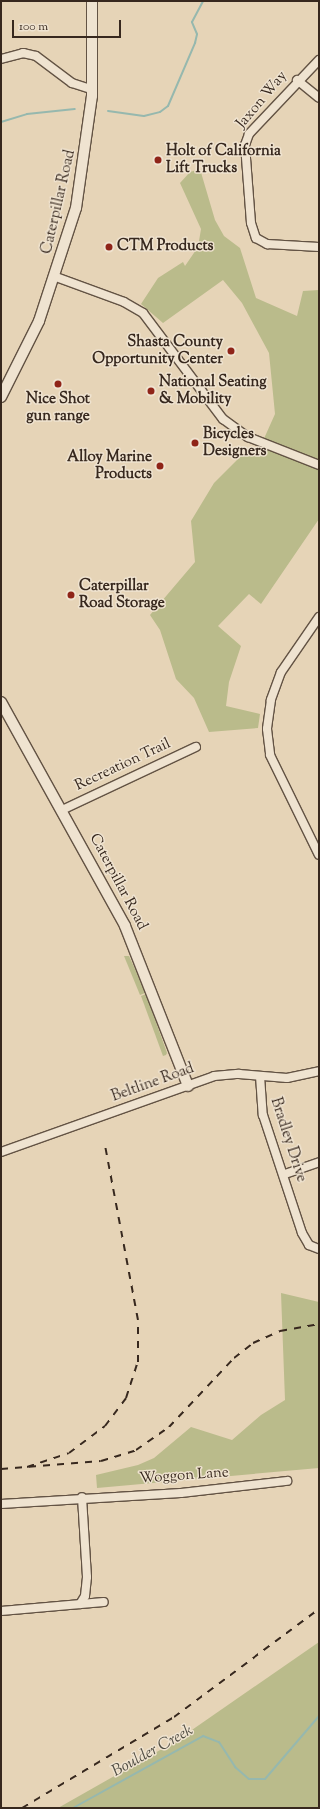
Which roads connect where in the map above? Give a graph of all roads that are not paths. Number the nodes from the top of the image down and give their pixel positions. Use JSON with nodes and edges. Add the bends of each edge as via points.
{"nodes":[{"id":1,"x":92,"y":1,"type":"edge"},
{"id":2,"x":1,"y":59,"type":"edge"},
{"id":3,"x":319,"y":60,"type":"edge"},
{"id":4,"x":297,"y":80,"type":"junction"},
{"id":5,"x":93,"y":90,"type":"junction"},
{"id":6,"x":319,"y":98,"type":"edge"},
{"id":7,"x":319,"y":247,"type":"edge"},
{"id":8,"x":56,"y":277,"type":"junction"},
{"id":9,"x":1,"y":397,"type":"edge"},
{"id":10,"x":319,"y":465,"type":"edge"},
{"id":11,"x":319,"y":617,"type":"edge"},
{"id":12,"x":1,"y":702,"type":"edge"},
{"id":13,"x":196,"y":747,"type":"dead end"},
{"id":14,"x":62,"y":810,"type":"junction"},
{"id":15,"x":319,"y":855,"type":"edge"},
{"id":16,"x":319,"y":1071,"type":"edge"},
{"id":17,"x":260,"y":1076,"type":"junction"},
{"id":18,"x":188,"y":1086,"type":"junction"},
{"id":19,"x":1,"y":1152,"type":"edge"},
{"id":20,"x":319,"y":1162,"type":"edge"},
{"id":21,"x":285,"y":1174,"type":"junction"},
{"id":22,"x":319,"y":1249,"type":"edge"},
{"id":23,"x":287,"y":1481,"type":"dead end"},
{"id":24,"x":82,"y":1496,"type":"junction"},
{"id":25,"x":1,"y":1504,"type":"edge"},
{"id":26,"x":104,"y":1602,"type":"dead end"},
{"id":27,"x":80,"y":1604,"type":"junction"},
{"id":28,"x":1,"y":1611,"type":"edge"}],
"edges":[{"from":1,"to":5,"type":"street","name":"Caterpillar Road"},
{"from":2,"to":5,"type":"street","via":[[23,53],[36,56],[72,83]]},
{"from":3,"to":4,"type":"street","name":"Jaxon Way"},
{"from":4,"to":6,"type":"street"},
{"from":4,"to":7,"type":"street","name":"Jaxon Way","via":[[245,142],[252,223],[256,238],[267,244]]},
{"from":5,"to":8,"type":"street","name":"Caterpillar Road","via":[[82,180]]},
{"from":8,"to":9,"type":"street","name":"Caterpillar Road","via":[[39,321]]},
{"from":8,"to":10,"type":"street","via":[[124,302],[143,313],[223,418],[248,437]]},
{"from":11,"to":15,"type":"street","via":[[283,668],[271,700],[267,729],[270,755]]},
{"from":12,"to":14,"type":"street","name":"Caterpillar Road"},
{"from":13,"to":14,"type":"street","name":"Recreation Trail"},
{"from":14,"to":18,"type":"street","name":"Caterpillar Road","via":[[131,938]]},
{"from":16,"to":17,"type":"street","name":"Beltline Road","via":[[287,1078]]},
{"from":17,"to":18,"type":"street","name":"Beltline Road","via":[[231,1074]]},
{"from":17,"to":21,"type":"street","name":"Bradley Drive","via":[[261,1109]]},
{"from":18,"to":19,"type":"street","name":"Beltline Road"},
{"from":20,"to":21,"type":"street"},
{"from":21,"to":22,"type":"street","name":"Bradley Drive","via":[[305,1240]]},
{"from":23,"to":24,"type":"street","name":"Woggon Lane","via":[[180,1493]]},
{"from":24,"to":25,"type":"street","name":"Woggon Lane"},
{"from":24,"to":27,"type":"street","via":[[87,1577],[85,1596]]},
{"from":26,"to":27,"type":"street"},
{"from":27,"to":28,"type":"street"}]}
